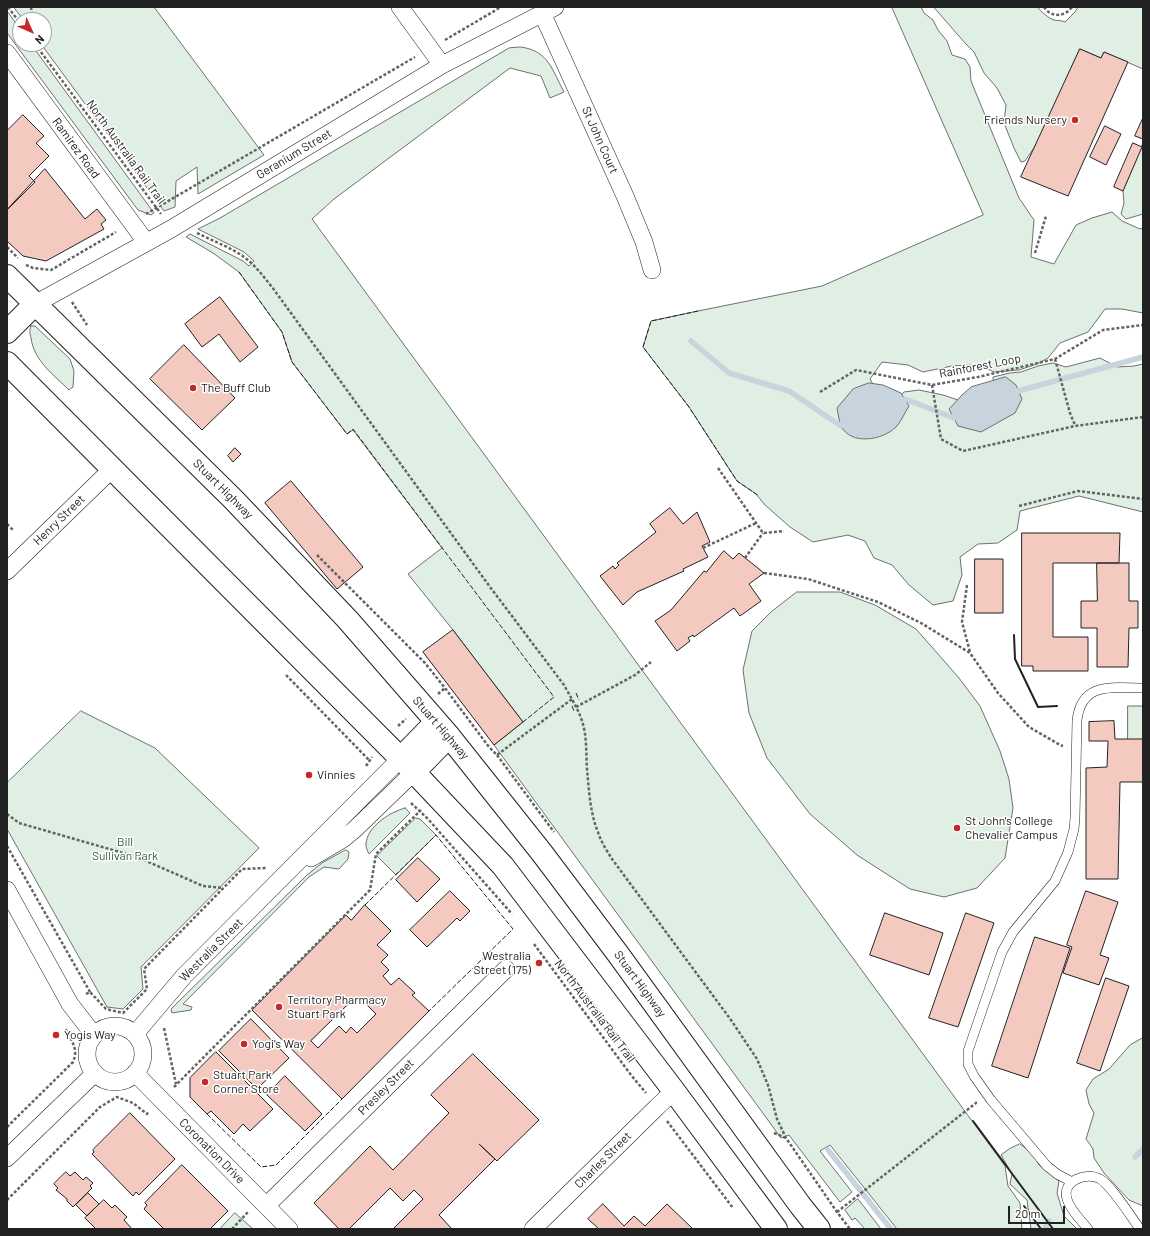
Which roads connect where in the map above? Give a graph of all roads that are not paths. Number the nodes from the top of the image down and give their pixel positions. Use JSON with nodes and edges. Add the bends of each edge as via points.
{"nodes":[{"id":1,"x":400,"y":7,"type":"edge"},
{"id":2,"x":549,"y":10,"type":"edge"},
{"id":3,"x":7,"y":53,"type":"edge"},
{"id":4,"x":442,"y":65,"type":"junction"},
{"id":5,"x":146,"y":242,"type":"junction"},
{"id":6,"x":652,"y":270,"type":"dead end"},
{"id":7,"x":7,"y":276,"type":"edge"},
{"id":8,"x":35,"y":304,"type":"junction"},
{"id":9,"x":7,"y":332,"type":"edge"},
{"id":10,"x":7,"y":363,"type":"edge"},
{"id":11,"x":112,"y":469,"type":"junction"},
{"id":12,"x":7,"y":571,"type":"edge"},
{"id":13,"x":1143,"y":688,"type":"edge"},
{"id":14,"x":442,"y":729,"type":"junction"},
{"id":15,"x":407,"y":765,"type":"junction"},
{"id":16,"x":7,"y":890,"type":"edge"},
{"id":17,"x":506,"y":969,"type":"dead end"},
{"id":18,"x":135,"y":1034,"type":"junction"},
{"id":19,"x":94,"y":1035,"type":"junction"},
{"id":20,"x":700,"y":1068,"type":"junction"},
{"id":21,"x":134,"y":1073,"type":"junction"},
{"id":22,"x":95,"y":1074,"type":"junction"},
{"id":23,"x":674,"y":1091,"type":"junction"},
{"id":24,"x":7,"y":1158,"type":"edge"},
{"id":25,"x":1072,"y":1182,"type":"junction"},
{"id":26,"x":263,"y":1203,"type":"junction"},
{"id":27,"x":288,"y":1229,"type":"edge"},
{"id":28,"x":533,"y":1229,"type":"edge"},
{"id":29,"x":776,"y":1229,"type":"edge"},
{"id":30,"x":819,"y":1229,"type":"edge"},
{"id":31,"x":1088,"y":1229,"type":"edge"},
{"id":32,"x":1140,"y":1229,"type":"edge"}],
"edges":[{"from":1,"to":4,"type":"street"},
{"from":2,"to":4,"type":"street","name":"Geranium Street"},
{"from":2,"to":6,"type":"street","name":"St John Court","via":[[644,242]]},
{"from":3,"to":5,"type":"street","name":"Ramirez Road"},
{"from":4,"to":5,"type":"street","name":"Geranium Street"},
{"from":5,"to":8,"type":"street","name":"Geranium Street"},
{"from":7,"to":8,"type":"highway","name":"Stuart Highway"},
{"from":8,"to":9,"type":"highway"},
{"from":8,"to":14,"type":"highway","name":"Stuart Highway","via":[[240,506],[348,620]]},
{"from":10,"to":11,"type":"highway"},
{"from":11,"to":12,"type":"street","name":"Henry Street"},
{"from":11,"to":15,"type":"highway"},
{"from":13,"to":25,"type":"lane","via":[[1097,690],[1083,702],[1077,714],[1075,818],[1066,857],[1055,881],[1014,932],[1002,952],[968,1051],[968,1064],[980,1086],[1047,1166]]},
{"from":14,"to":15,"type":"highway","name":"Westralia Street"},
{"from":14,"to":20,"type":"highway","name":"Stuart Highway","via":[[547,860]]},
{"from":15,"to":18,"type":"street","name":"Westralia Street","via":[[364,822],[344,839],[291,869],[184,976]]},
{"from":15,"to":23,"type":"highway","via":[[503,866]]},
{"from":16,"to":19,"type":"street","via":[[70,1004]]},
{"from":17,"to":26,"type":"street","name":"Presley Street"},
{"from":18,"to":19,"type":"street","via":[[119,1026],[110,1026]]},
{"from":18,"to":21,"type":"street","via":[[140,1041],[142,1058]]},
{"from":19,"to":22,"type":"street","via":[[89,1042],[87,1059]]},
{"from":20,"to":23,"type":"highway"},
{"from":20,"to":30,"type":"highway","name":"Stuart Highway"},
{"from":21,"to":22,"type":"street","via":[[119,1081],[102,1079]]},
{"from":21,"to":26,"type":"street","name":"Coronation Drive"},
{"from":22,"to":24,"type":"street"},
{"from":23,"to":28,"type":"street","name":"Charles Street"},
{"from":23,"to":29,"type":"highway"},
{"from":25,"to":31,"type":"lane","via":[[1067,1190],[1067,1200]]},
{"from":25,"to":32,"type":"lane","via":[[1091,1175],[1100,1179]]},
{"from":26,"to":27,"type":"street","name":"Coronation Drive"}]}
